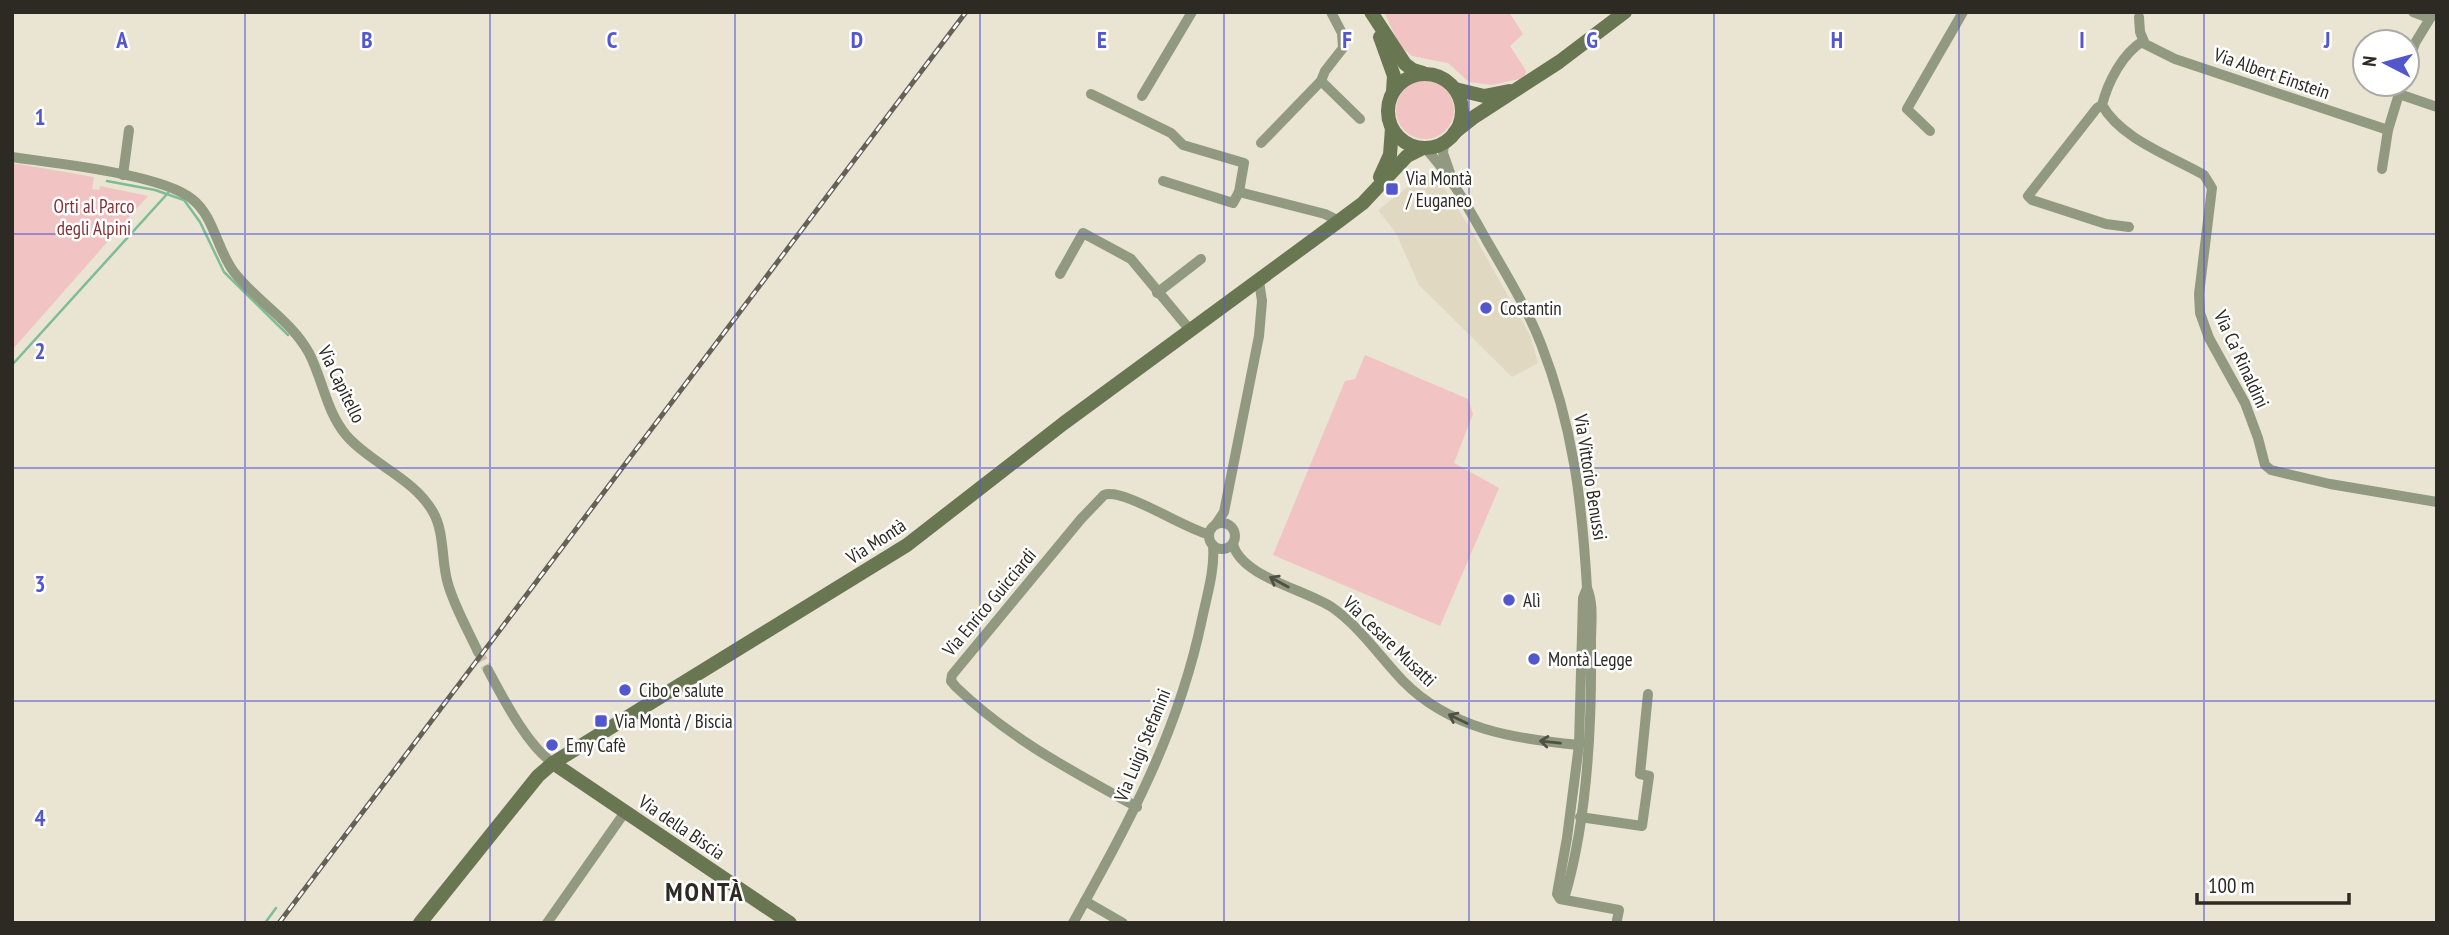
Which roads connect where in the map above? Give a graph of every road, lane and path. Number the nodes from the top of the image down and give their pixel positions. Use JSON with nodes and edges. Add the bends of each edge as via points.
{"nodes":[{"id":1,"x":1192,"y":12,"type":"edge"},
{"id":2,"x":1331,"y":12,"type":"edge"},
{"id":3,"x":1625,"y":12,"type":"edge"},
{"id":4,"x":1963,"y":12,"type":"edge"},
{"id":5,"x":2413,"y":12,"type":"edge"},
{"id":6,"x":1372,"y":14,"type":"edge"},
{"id":7,"x":2139,"y":14,"type":"edge"},
{"id":8,"x":2431,"y":15,"type":"edge"},
{"id":9,"x":2421,"y":32,"type":"edge"},
{"id":10,"x":2143,"y":41,"type":"junction"},
{"id":11,"x":1428,"y":74,"type":"junction"},
{"id":12,"x":1321,"y":80,"type":"junction"},
{"id":13,"x":1524,"y":87,"type":"junction"},
{"id":14,"x":1455,"y":89,"type":"junction"},
{"id":15,"x":1393,"y":91,"type":"junction"},
{"id":16,"x":1091,"y":94,"type":"dead end"},
{"id":17,"x":1142,"y":96,"type":"dead end"},
{"id":18,"x":2397,"y":98,"type":"edge"},
{"id":19,"x":2418,"y":98,"type":"edge"},
{"id":20,"x":2102,"y":105,"type":"junction"},
{"id":21,"x":2437,"y":107,"type":"edge"},
{"id":22,"x":1360,"y":119,"type":"dead end"},
{"id":23,"x":1392,"y":128,"type":"junction"},
{"id":24,"x":129,"y":130,"type":"dead end"},
{"id":25,"x":2388,"y":130,"type":"junction"},
{"id":26,"x":1930,"y":131,"type":"dead end"},
{"id":27,"x":1449,"y":138,"type":"junction"},
{"id":28,"x":1261,"y":143,"type":"dead end"},
{"id":29,"x":1424,"y":148,"type":"junction"},
{"id":30,"x":12,"y":157,"type":"edge"},
{"id":31,"x":2382,"y":169,"type":"dead end"},
{"id":32,"x":123,"y":175,"type":"junction"},
{"id":33,"x":1163,"y":181,"type":"dead end"},
{"id":34,"x":1454,"y":187,"type":"junction"},
{"id":35,"x":1239,"y":192,"type":"junction"},
{"id":36,"x":1367,"y":198,"type":"junction"},
{"id":37,"x":1339,"y":221,"type":"junction"},
{"id":38,"x":2129,"y":227,"type":"dead end"},
{"id":39,"x":1201,"y":259,"type":"dead end"},
{"id":40,"x":1060,"y":274,"type":"dead end"},
{"id":41,"x":1259,"y":281,"type":"junction"},
{"id":42,"x":1157,"y":293,"type":"junction"},
{"id":43,"x":1190,"y":330,"type":"junction"},
{"id":44,"x":2437,"y":502,"type":"edge"},
{"id":45,"x":1222,"y":524,"type":"junction"},
{"id":46,"x":1209,"y":534,"type":"junction"},
{"id":47,"x":1213,"y":545,"type":"junction"},
{"id":48,"x":1230,"y":546,"type":"junction"},
{"id":49,"x":1212,"y":568,"type":"junction"},
{"id":50,"x":1587,"y":588,"type":"junction"},
{"id":51,"x":478,"y":652,"type":"tunnel mouth"},
{"id":52,"x":488,"y":670,"type":"tunnel mouth"},
{"id":53,"x":1648,"y":694,"type":"dead end"},
{"id":54,"x":1590,"y":708,"type":"junction"},
{"id":55,"x":1578,"y":745,"type":"junction"},
{"id":56,"x":553,"y":763,"type":"junction"},
{"id":57,"x":1586,"y":769,"type":"junction"},
{"id":58,"x":1572,"y":801,"type":"junction"},
{"id":59,"x":1137,"y":807,"type":"junction"},
{"id":60,"x":625,"y":812,"type":"junction"},
{"id":61,"x":1580,"y":817,"type":"junction"},
{"id":62,"x":1567,"y":838,"type":"junction"},
{"id":63,"x":1562,"y":899,"type":"junction"},
{"id":64,"x":1085,"y":901,"type":"junction"},
{"id":65,"x":1617,"y":920,"type":"dead end"},
{"id":66,"x":420,"y":923,"type":"edge"},
{"id":67,"x":547,"y":923,"type":"edge"},
{"id":68,"x":790,"y":923,"type":"edge"},
{"id":69,"x":1073,"y":923,"type":"edge"},
{"id":70,"x":1122,"y":923,"type":"edge"}],
"edges":[{"from":1,"to":17,"type":"street"},
{"from":2,"to":12,"type":"street","via":[[1342,33],[1343,48]]},
{"from":3,"to":13,"type":"main road","name":"Via Montà"},
{"from":4,"to":26,"type":"street","via":[[1907,108]]},
{"from":5,"to":8,"type":"street"},
{"from":6,"to":11,"type":"main road","name":"Via Montà","via":[[1405,64]]},
{"from":6,"to":15,"type":"main road","name":"Via Montà","via":[[1394,76]]},
{"from":7,"to":10,"type":"street"},
{"from":8,"to":9,"type":"street"},
{"from":10,"to":20,"type":"street","via":[[2115,73]]},
{"from":10,"to":25,"type":"street","name":"Via Albert Einstein","via":[[2175,59]]},
{"from":11,"to":14,"type":"main road","name":"Via Montà"},
{"from":11,"to":15,"type":"main road","via":[[1412,76]]},
{"from":12,"to":22,"type":"street"},
{"from":12,"to":28,"type":"street"},
{"from":13,"to":14,"type":"main road","name":"Via Montà","via":[[1484,96]]},
{"from":13,"to":27,"type":"main road","name":"Via Montà"},
{"from":14,"to":27,"type":"main road","via":[[1461,116]]},
{"from":15,"to":23,"type":"main road","name":"Via Montà","via":[[1388,103]]},
{"from":16,"to":35,"type":"street","via":[[1171,134],[1183,145],[1244,163]]},
{"from":18,"to":25,"type":"street"},
{"from":19,"to":21,"type":"street"},
{"from":20,"to":38,"type":"street","via":[[2028,196],[2106,225]]},
{"from":20,"to":44,"type":"street","name":"Via Ca' Rinaldini","via":[[2127,133],[2204,175],[2212,188],[2200,313],[2245,402],[2265,465],[2330,484]]},
{"from":23,"to":29,"type":"main road","via":[[1405,142]]},
{"from":23,"to":36,"type":"main road","name":"Via Montà","via":[[1390,155]]},
{"from":24,"to":32,"type":"street"},
{"from":25,"to":31,"type":"street"},
{"from":27,"to":29,"type":"main road","name":"Via Montà"},
{"from":27,"to":34,"type":"street","name":"Via Vittorio Benussi","via":[[1443,153]]},
{"from":29,"to":34,"type":"street","name":"Via Vittorio Benussi"},
{"from":29,"to":36,"type":"main road","name":"Via Montà","via":[[1407,156]]},
{"from":30,"to":32,"type":"street","name":"Via Capitello"},
{"from":32,"to":51,"type":"street","name":"Via Capitello","via":[[180,191],[201,208],[236,275],[309,353],[346,435],[428,505],[439,528],[450,589]]},
{"from":33,"to":35,"type":"street","via":[[1233,204]]},
{"from":34,"to":50,"type":"street","name":"Via Vittorio Benussi","via":[[1541,342],[1573,449]]},
{"from":35,"to":37,"type":"street"},
{"from":36,"to":37,"type":"main road","name":"Via Montà"},
{"from":37,"to":41,"type":"main road","name":"Via Montà"},
{"from":39,"to":42,"type":"street"},
{"from":40,"to":42,"type":"street","via":[[1083,233],[1131,259]]},
{"from":41,"to":43,"type":"main road","name":"Via Montà"},
{"from":41,"to":45,"type":"street","via":[[1259,335]]},
{"from":42,"to":43,"type":"street"},
{"from":43,"to":56,"type":"main road","name":"Via Montà","via":[[907,544]]},
{"from":45,"to":46,"type":"street"},
{"from":45,"to":48,"type":"street","via":[[1235,531]]},
{"from":46,"to":47,"type":"street","name":"Via Luigi Stefanini"},
{"from":46,"to":59,"type":"street","name":"Via Enrico Guicciardi","via":[[1124,496],[1104,495],[952,675],[956,688],[1022,742]]},
{"from":47,"to":48,"type":"street","via":[[1218,549]]},
{"from":47,"to":49,"type":"street","name":"Via Luigi Stefanini"},
{"from":48,"to":49,"type":"street","name":"Via Luigi Stefanini"},
{"from":55,"to":48,"type":"street","name":"Via Cesare Musatti","one_way":true,"via":[[1501,734],[1446,713],[1415,692],[1336,610],[1243,561]]},
{"from":49,"to":59,"type":"street","name":"Via Luigi Stefanini","via":[[1181,700]]},
{"from":50,"to":54,"type":"street","name":"Via Vittorio Benussi","via":[[1591,598]]},
{"from":50,"to":55,"type":"street","name":"Via Vittorio Benussi"},
{"from":52,"to":56,"type":"street","via":[[524,730]]},
{"from":53,"to":61,"type":"street","via":[[1640,774],[1648,776],[1642,826]]},
{"from":54,"to":55,"type":"street","name":"Via Vittorio Benussi"},
{"from":54,"to":57,"type":"street","name":"Via Vittorio Benussi"},
{"from":55,"to":57,"type":"street","name":"Via Vittorio Benussi"},
{"from":55,"to":58,"type":"street","name":"Via Vittorio Benussi"},
{"from":56,"to":60,"type":"main road","name":"Via della Biscia"},
{"from":56,"to":66,"type":"main road","name":"Via Montà"},
{"from":57,"to":61,"type":"street","name":"Via Vittorio Benussi"},
{"from":58,"to":61,"type":"street"},
{"from":58,"to":62,"type":"street","name":"Via Vittorio Benussi"},
{"from":59,"to":64,"type":"street","name":"Via Luigi Stefanini"},
{"from":60,"to":67,"type":"street"},
{"from":60,"to":68,"type":"main road","name":"Via della Biscia"},
{"from":61,"to":62,"type":"street","name":"Via Vittorio Benussi"},
{"from":61,"to":63,"type":"street","name":"Via Vittorio Benussi"},
{"from":62,"to":63,"type":"street","name":"Via Vittorio Benussi","via":[[1557,890]]},
{"from":63,"to":65,"type":"street","via":[[1619,910]]},
{"from":64,"to":69,"type":"street","name":"Via Luigi Stefanini"},
{"from":64,"to":70,"type":"street"}]}
